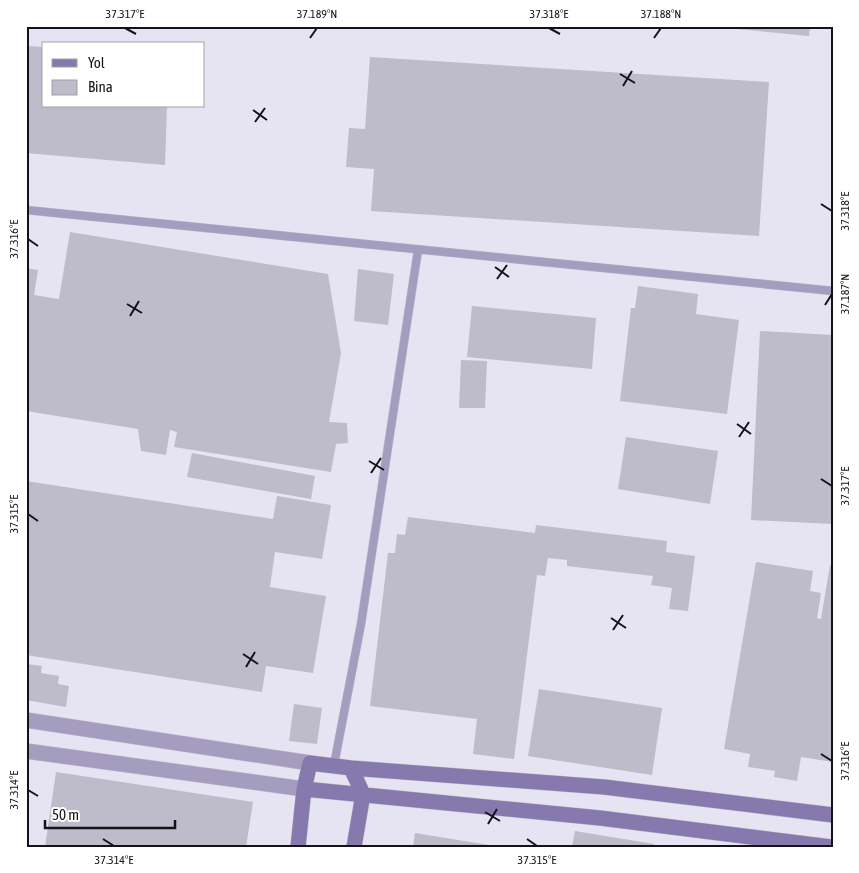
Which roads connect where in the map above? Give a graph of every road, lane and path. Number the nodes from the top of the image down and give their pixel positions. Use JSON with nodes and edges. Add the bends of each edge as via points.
{"nodes":[{"id":1,"x":26,"y":210,"type":"edge"},
{"id":2,"x":418,"y":250,"type":"junction"},
{"id":3,"x":833,"y":291,"type":"edge"},
{"id":4,"x":26,"y":720,"type":"edge"},
{"id":5,"x":26,"y":751,"type":"edge"},
{"id":6,"x":310,"y":762,"type":"junction"},
{"id":7,"x":334,"y":765,"type":"junction"},
{"id":8,"x":351,"y":768,"type":"junction"},
{"id":9,"x":304,"y":789,"type":"junction"},
{"id":10,"x":363,"y":794,"type":"junction"},
{"id":11,"x":833,"y":815,"type":"edge"},
{"id":12,"x":298,"y":847,"type":"edge"},
{"id":13,"x":354,"y":847,"type":"edge"},
{"id":14,"x":831,"y":847,"type":"edge"}],
"edges":[{"from":1,"to":2,"type":"lane"},
{"from":2,"to":3,"type":"lane"},
{"from":2,"to":7,"type":"lane","via":[[361,624]]},
{"from":4,"to":6,"type":"street"},
{"from":5,"to":9,"type":"street"},
{"from":6,"to":7,"type":"street"},
{"from":6,"to":9,"type":"street"},
{"from":7,"to":8,"type":"street"},
{"from":8,"to":10,"type":"street"},
{"from":8,"to":11,"type":"street","via":[[604,787]]},
{"from":9,"to":10,"type":"street"},
{"from":9,"to":12,"type":"street"},
{"from":10,"to":13,"type":"street"},
{"from":10,"to":14,"type":"street","via":[[600,818]]}]}
